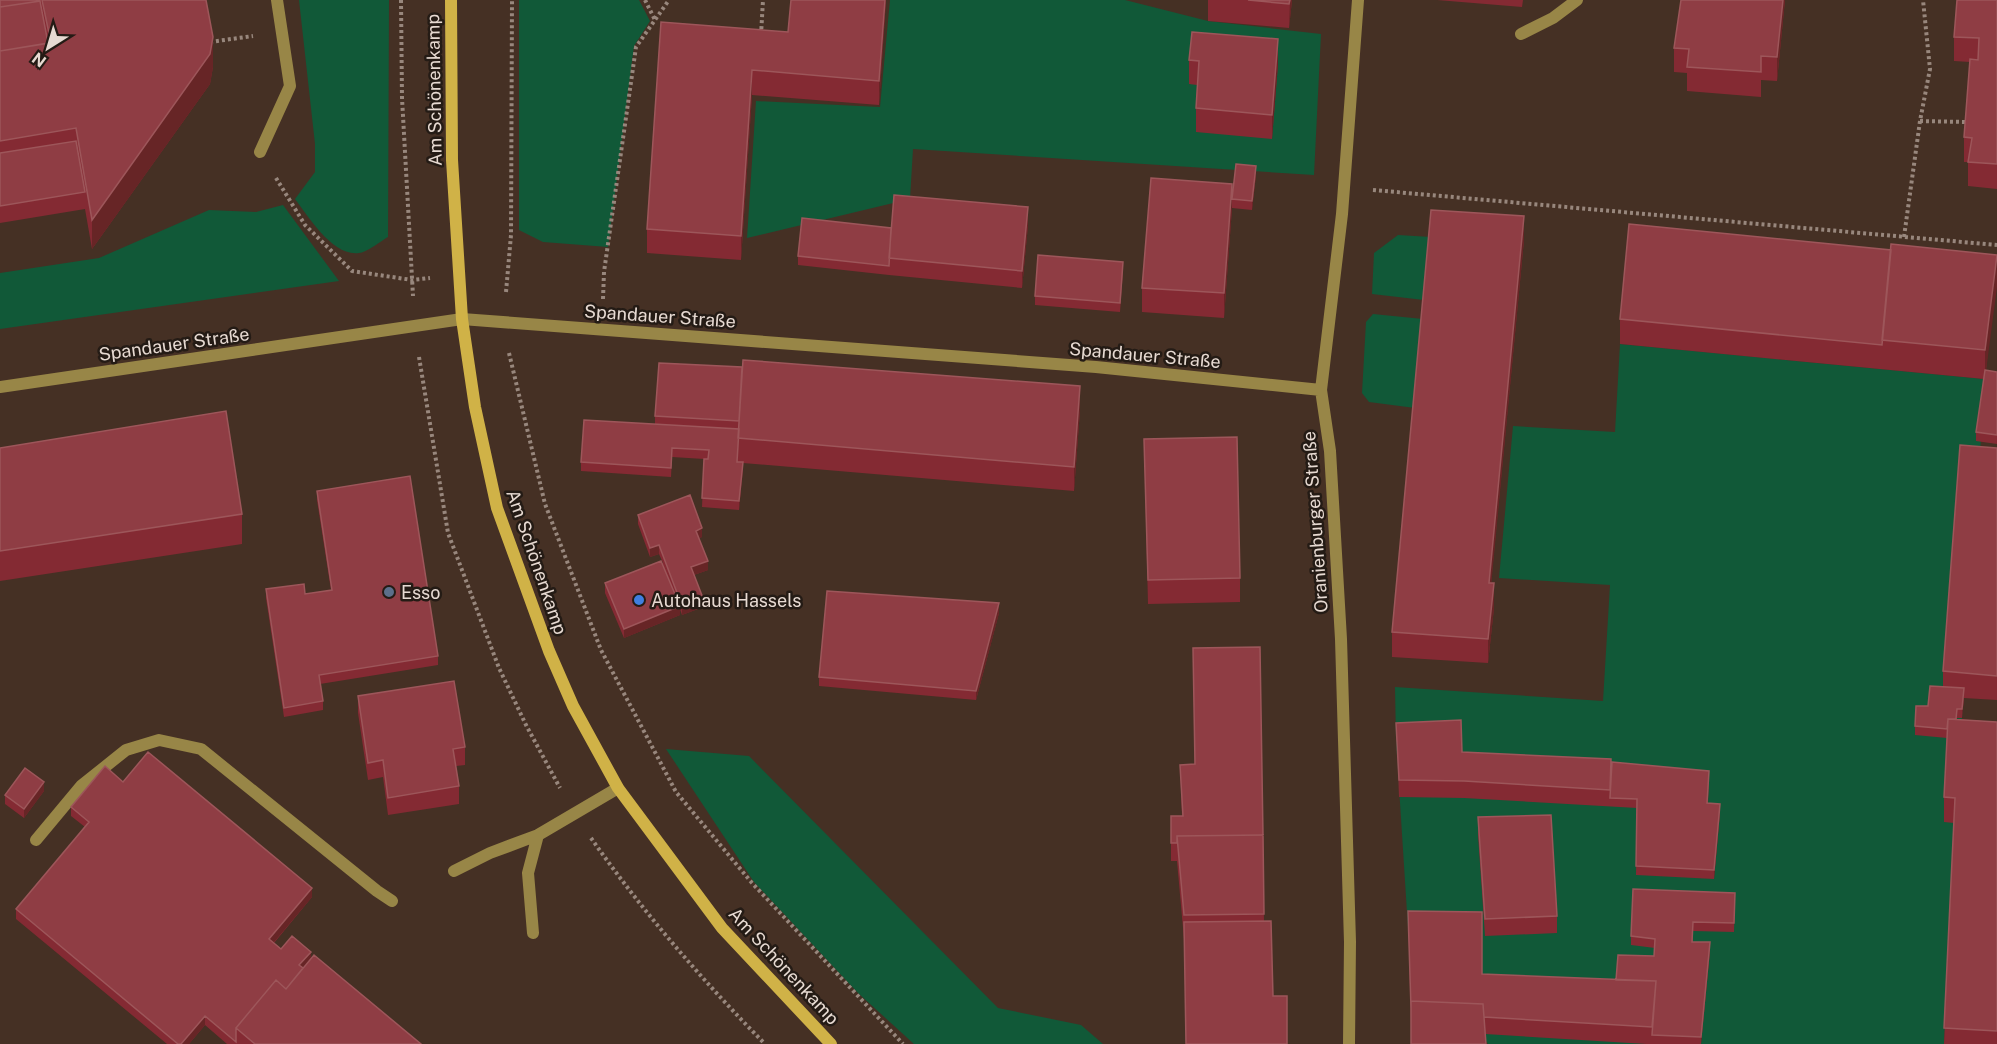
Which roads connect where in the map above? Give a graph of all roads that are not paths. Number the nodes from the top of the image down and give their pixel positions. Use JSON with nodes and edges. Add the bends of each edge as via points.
{"nodes":[{"id":1,"x":277,"y":0,"type":"edge"},
{"id":2,"x":451,"y":0,"type":"edge"},
{"id":3,"x":1358,"y":0,"type":"edge"},
{"id":4,"x":1577,"y":0,"type":"edge"},
{"id":5,"x":1521,"y":34,"type":"dead end"},
{"id":6,"x":260,"y":152,"type":"road end"},
{"id":7,"x":462,"y":319,"type":"junction"},
{"id":8,"x":0,"y":387,"type":"edge"},
{"id":9,"x":1321,"y":390,"type":"junction"},
{"id":10,"x":618,"y":788,"type":"junction"},
{"id":11,"x":538,"y":835,"type":"junction"},
{"id":12,"x":36,"y":840,"type":"dead end"},
{"id":13,"x":454,"y":871,"type":"dead end"},
{"id":14,"x":392,"y":901,"type":"dead end"},
{"id":15,"x":533,"y":933,"type":"dead end"},
{"id":16,"x":831,"y":1044,"type":"edge"},
{"id":17,"x":1349,"y":1044,"type":"edge"}],
"edges":[{"from":1,"to":6,"type":"street","via":[[290,86]]},
{"from":2,"to":7,"type":"main road","name":"Am Schönenkamp","via":[[452,160]]},
{"from":3,"to":9,"type":"street","name":"Oranienburger Straße","via":[[1343,191]]},
{"from":4,"to":5,"type":"street"},
{"from":7,"to":8,"type":"street","name":"Spandauer Straße"},
{"from":7,"to":9,"type":"street","name":"Spandauer Straße","via":[[1096,367]]},
{"from":7,"to":10,"type":"main road","name":"Am Schönenkamp","via":[[475,407],[497,508],[549,651],[573,706]]},
{"from":9,"to":17,"type":"street","name":"Oranienburger Straße","via":[[1330,451],[1341,639],[1350,942]]},
{"from":10,"to":11,"type":"street"},
{"from":10,"to":16,"type":"main road","name":"Am Schönenkamp","via":[[722,928]]},
{"from":11,"to":13,"type":"street"},
{"from":11,"to":15,"type":"street","via":[[528,873]]},
{"from":12,"to":14,"type":"street","via":[[81,786],[126,750],[159,740],[201,749]]}]}
